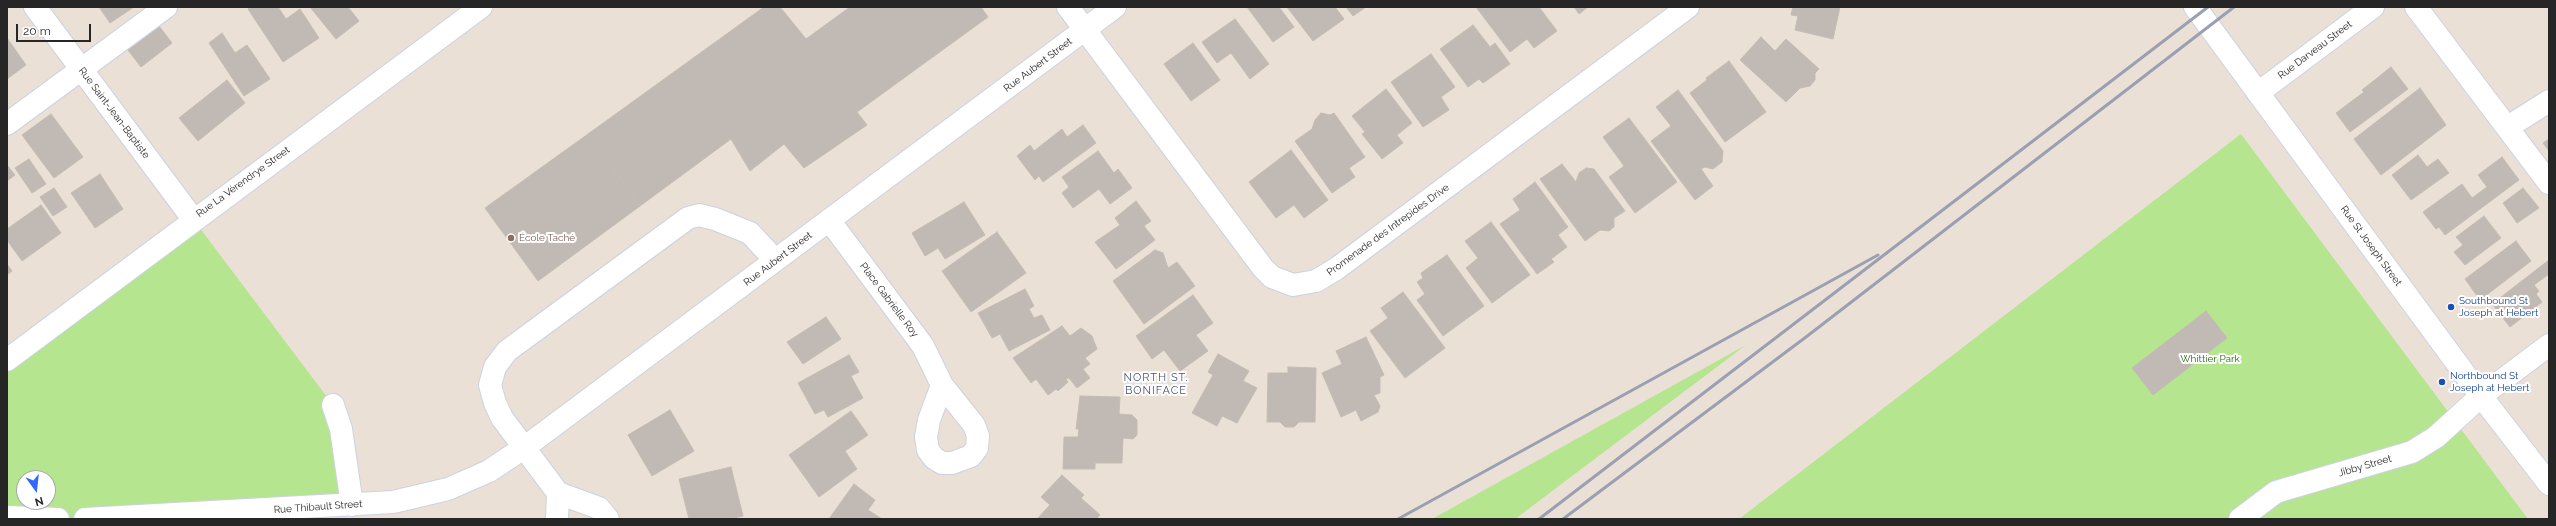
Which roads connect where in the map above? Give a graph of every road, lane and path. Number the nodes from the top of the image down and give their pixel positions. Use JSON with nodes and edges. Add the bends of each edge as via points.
{"nodes":[{"id":1,"x":35,"y":7,"type":"edge"},
{"id":2,"x":166,"y":7,"type":"edge"},
{"id":3,"x":481,"y":7,"type":"edge"},
{"id":4,"x":1068,"y":7,"type":"edge"},
{"id":5,"x":1115,"y":7,"type":"edge"},
{"id":6,"x":1688,"y":7,"type":"edge"},
{"id":7,"x":2195,"y":7,"type":"edge"},
{"id":8,"x":2373,"y":7,"type":"edge"},
{"id":9,"x":2416,"y":7,"type":"edge"},
{"id":10,"x":1085,"y":29,"type":"junction"},
{"id":11,"x":82,"y":69,"type":"junction"},
{"id":12,"x":2258,"y":93,"type":"junction"},
{"id":13,"x":2549,"y":100,"type":"edge"},
{"id":14,"x":7,"y":124,"type":"edge"},
{"id":15,"x":2508,"y":127,"type":"junction"},
{"id":16,"x":2549,"y":184,"type":"edge"},
{"id":17,"x":193,"y":219,"type":"junction"},
{"id":18,"x":829,"y":220,"type":"junction"},
{"id":19,"x":775,"y":260,"type":"junction"},
{"id":20,"x":2549,"y":346,"type":"edge"},
{"id":21,"x":7,"y":360,"type":"edge"},
{"id":22,"x":942,"y":385,"type":"dead end"},
{"id":23,"x":2481,"y":396,"type":"junction"},
{"id":24,"x":333,"y":405,"type":"dead end"},
{"id":25,"x":525,"y":447,"type":"junction"},
{"id":26,"x":2549,"y":484,"type":"edge"},
{"id":27,"x":558,"y":493,"type":"junction"},
{"id":28,"x":431,"y":494,"type":"joint"},
{"id":29,"x":352,"y":505,"type":"junction"},
{"id":30,"x":7,"y":517,"type":"edge"},
{"id":31,"x":58,"y":519,"type":"edge"},
{"id":32,"x":85,"y":519,"type":"edge"},
{"id":33,"x":557,"y":519,"type":"edge"},
{"id":34,"x":608,"y":519,"type":"edge"},
{"id":35,"x":2240,"y":519,"type":"edge"}],
"edges":[{"from":1,"to":11,"type":"street","name":"Rue Saint-Jean-Baptiste"},
{"from":2,"to":11,"type":"street"},
{"from":3,"to":17,"type":"street","name":"Rue La Vérendrye Street"},
{"from":4,"to":10,"type":"street","name":"Promenade des Intrepides Drive"},
{"from":5,"to":10,"type":"street","name":"Rue Aubert Street"},
{"from":6,"to":10,"type":"street","name":"Promenade des Intrepides Drive","via":[[1336,269],[1316,281],[1293,285],[1272,277],[1263,268]]},
{"from":7,"to":12,"type":"street","name":"Rue St Joseph Street"},
{"from":8,"to":12,"type":"street","name":"Rue Darveau Street"},
{"from":9,"to":15,"type":"street"},
{"from":10,"to":18,"type":"street","name":"Rue Aubert Street"},
{"from":11,"to":14,"type":"street"},
{"from":11,"to":17,"type":"street","name":"Rue Saint-Jean-Baptiste"},
{"from":12,"to":23,"type":"street","name":"Rue St Joseph Street"},
{"from":13,"to":15,"type":"street"},
{"from":15,"to":16,"type":"street"},
{"from":17,"to":21,"type":"street","name":"Rue La Vérendrye Street"},
{"from":18,"to":19,"type":"street","name":"Rue Aubert Street"},
{"from":18,"to":22,"type":"street","name":"Place Gabrielle Roy","via":[[923,346]]},
{"from":19,"to":25,"type":"street","name":"Rue Aubert Street"},
{"from":19,"to":25,"type":"street","via":[[750,233],[699,215],[688,218],[520,342],[508,351],[495,367],[490,386],[502,418]]},
{"from":20,"to":23,"type":"street","name":"Jibby Street"},
{"from":23,"to":26,"type":"street","name":"Rue St Joseph Street"},
{"from":23,"to":35,"type":"street","name":"Jibby Street","via":[[2436,437],[2412,452],[2276,492]]},
{"from":24,"to":29,"type":"street","via":[[341,429]]},
{"from":25,"to":27,"type":"street"},
{"from":25,"to":28,"type":"street","name":"Rue Aubert Street","via":[[489,471]]},
{"from":27,"to":33,"type":"street"},
{"from":27,"to":34,"type":"street","via":[[600,508]]},
{"from":28,"to":29,"type":"street","name":"Rue Thibault Street","via":[[393,502]]},
{"from":29,"to":32,"type":"street","name":"Rue Thibault Street"},
{"from":30,"to":31,"type":"street"}]}
